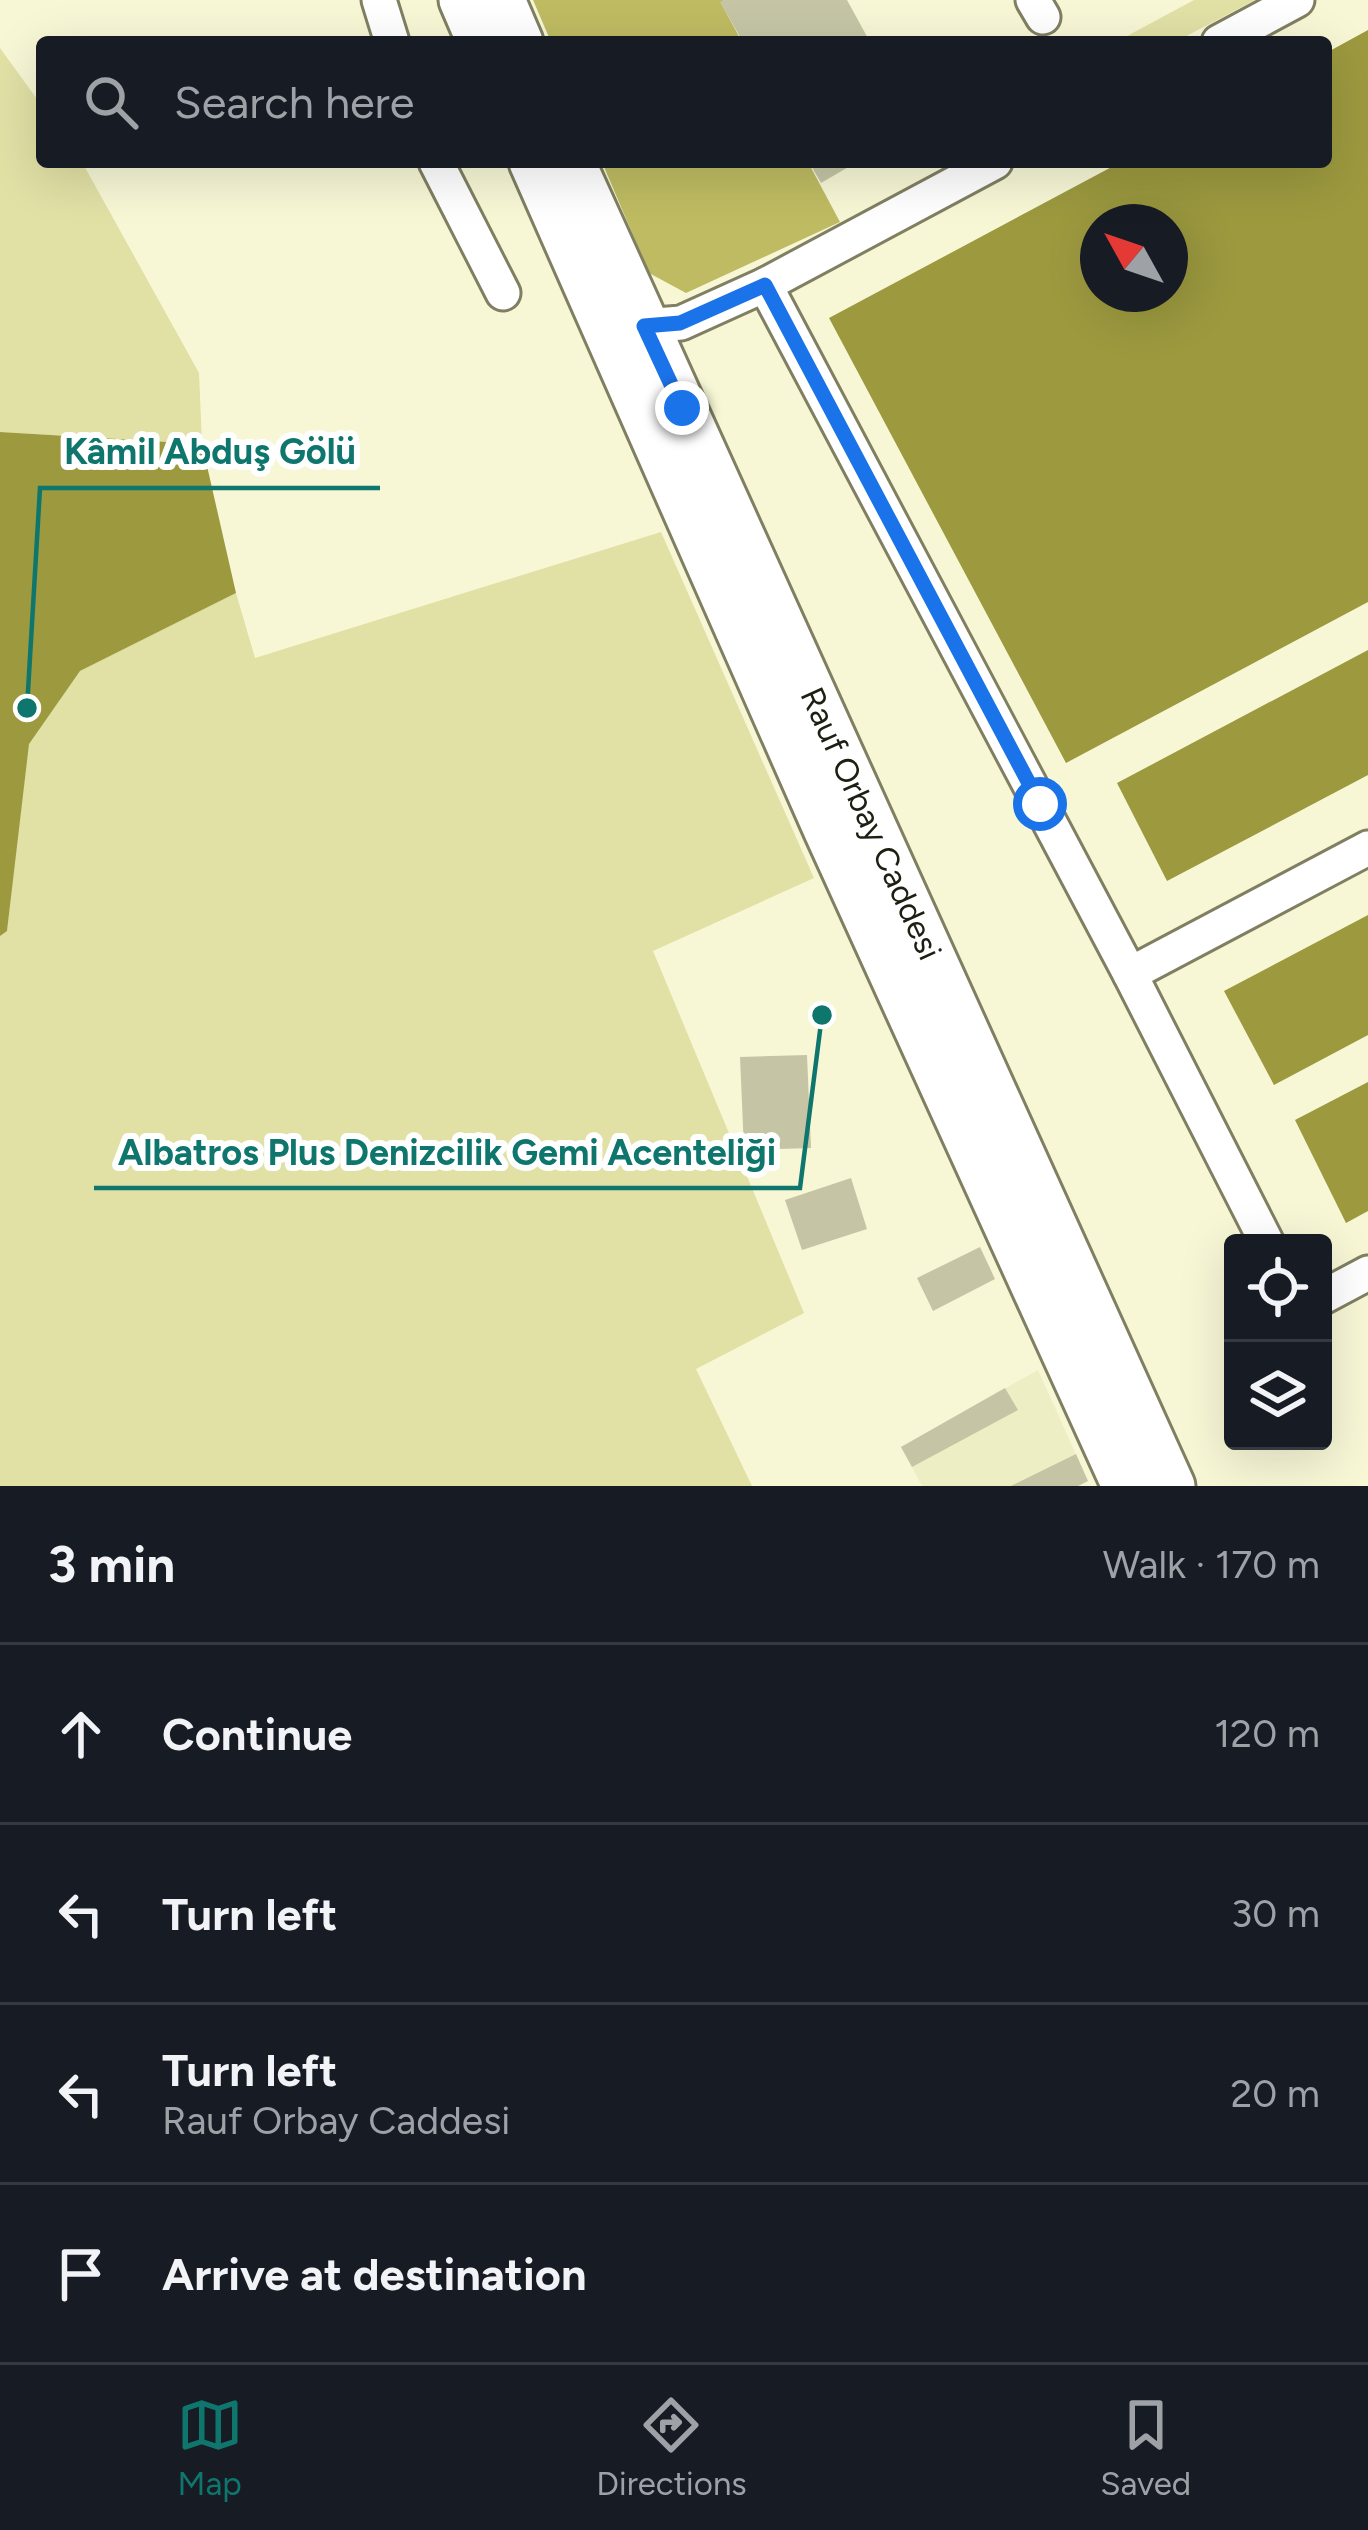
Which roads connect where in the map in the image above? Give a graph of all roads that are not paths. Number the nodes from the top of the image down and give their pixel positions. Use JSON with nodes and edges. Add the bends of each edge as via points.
{"nodes":[{"id":1,"x":379,"y":0,"type":"edge"},
{"id":2,"x":461,"y":0,"type":"edge"},
{"id":3,"x":502,"y":0,"type":"edge"},
{"id":4,"x":1297,"y":0,"type":"edge"},
{"id":5,"x":390,"y":36,"type":"edge"},
{"id":6,"x":477,"y":36,"type":"edge"},
{"id":7,"x":517,"y":36,"type":"edge"},
{"id":8,"x":1230,"y":36,"type":"edge"},
{"id":9,"x":439,"y":168,"type":"edge"},
{"id":10,"x":535,"y":168,"type":"edge"},
{"id":11,"x":574,"y":168,"type":"edge"},
{"id":12,"x":984,"y":168,"type":"edge"},
{"id":13,"x":765,"y":285,"type":"junction"},
{"id":14,"x":503,"y":293,"type":"dead end"},
{"id":15,"x":628,"y":334,"type":"junction"},
{"id":16,"x":1368,"y":848,"type":"edge"},
{"id":17,"x":1130,"y":974,"type":"junction"},
{"id":18,"x":1262,"y":1234,"type":"edge"},
{"id":19,"x":1368,"y":1273,"type":"edge"},
{"id":20,"x":1332,"y":1292,"type":"edge"},
{"id":21,"x":1125,"y":1486,"type":"edge"},
{"id":22,"x":1172,"y":1486,"type":"edge"}],
"edges":[{"from":1,"to":5,"type":"street"},
{"from":2,"to":6,"type":"main road"},
{"from":3,"to":7,"type":"main road"},
{"from":4,"to":8,"type":"street"},
{"from":9,"to":14,"type":"street"},
{"from":10,"to":15,"type":"main road","name":"Rauf Orbay Caddesi"},
{"from":11,"to":15,"type":"main road","name":"Rauf Orbay Caddesi"},
{"from":12,"to":13,"type":"street"},
{"from":13,"to":15,"type":"street","via":[[680,323]]},
{"from":13,"to":17,"type":"street"},
{"from":15,"to":21,"type":"main road","name":"Rauf Orbay Caddesi","via":[[827,831]]},
{"from":15,"to":22,"type":"main road","name":"Rauf Orbay Caddesi","via":[[1025,1155]]},
{"from":16,"to":17,"type":"street"},
{"from":17,"to":18,"type":"street"},
{"from":19,"to":20,"type":"street"}]}
